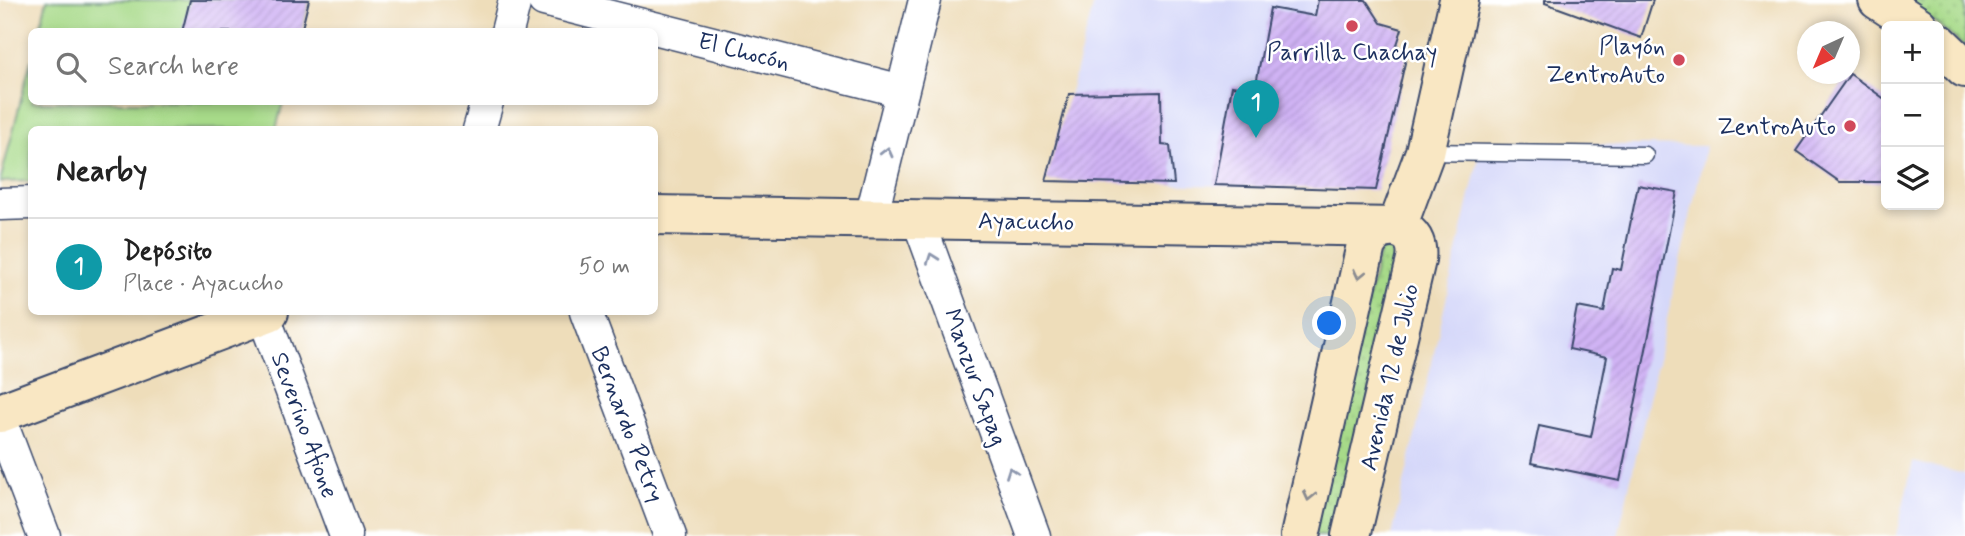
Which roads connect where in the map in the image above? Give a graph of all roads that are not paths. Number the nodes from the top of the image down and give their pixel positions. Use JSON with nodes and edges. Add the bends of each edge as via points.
{"nodes":[{"id":1,"x":515,"y":0,"type":"edge"},
{"id":2,"x":544,"y":0,"type":"edge"},
{"id":3,"x":925,"y":0,"type":"edge"},
{"id":4,"x":1459,"y":0,"type":"edge"},
{"id":5,"x":1878,"y":0,"type":"edge"},
{"id":6,"x":1910,"y":21,"type":"edge"},
{"id":7,"x":508,"y":28,"type":"edge"},
{"id":8,"x":654,"y":28,"type":"edge"},
{"id":9,"x":658,"y":29,"type":"edge"},
{"id":10,"x":1944,"y":48,"type":"edge"},
{"id":11,"x":1965,"y":68,"type":"edge"},
{"id":12,"x":902,"y":91,"type":"junction"},
{"id":13,"x":486,"y":105,"type":"edge"},
{"id":14,"x":481,"y":126,"type":"edge"},
{"id":15,"x":1424,"y":152,"type":"junction"},
{"id":16,"x":1646,"y":155,"type":"dead end"},
{"id":17,"x":28,"y":203,"type":"edge"},
{"id":18,"x":0,"y":204,"type":"edge"},
{"id":19,"x":658,"y":215,"type":"edge"},
{"id":20,"x":871,"y":219,"type":"junction"},
{"id":21,"x":918,"y":219,"type":"junction"},
{"id":22,"x":1397,"y":227,"type":"junction"},
{"id":23,"x":261,"y":315,"type":"edge"},
{"id":24,"x":267,"y":315,"type":"edge"},
{"id":25,"x":587,"y":315,"type":"edge"},
{"id":26,"x":0,"y":413,"type":"edge"},
{"id":27,"x":0,"y":420,"type":"edge"},
{"id":28,"x":44,"y":536,"type":"edge"},
{"id":29,"x":346,"y":536,"type":"edge"},
{"id":30,"x":670,"y":536,"type":"edge"},
{"id":31,"x":1034,"y":536,"type":"edge"},
{"id":32,"x":1300,"y":536,"type":"edge"},
{"id":33,"x":1351,"y":536,"type":"edge"}],
"edges":[{"from":1,"to":7,"type":"street"},
{"from":2,"to":8,"type":"street","name":"El Chocón"},
{"from":3,"to":12,"type":"street"},
{"from":4,"to":15,"type":"street"},
{"from":5,"to":6,"type":"street"},
{"from":9,"to":12,"type":"street","name":"El Chocón"},
{"from":10,"to":11,"type":"street"},
{"from":20,"to":12,"type":"street","one_way":true},
{"from":13,"to":14,"type":"street"},
{"from":15,"to":16,"type":"lane"},
{"from":15,"to":22,"type":"street"},
{"from":17,"to":18,"type":"street"},
{"from":19,"to":20,"type":"street","name":"Ayacucho"},
{"from":20,"to":21,"type":"street","name":"Ayacucho"},
{"from":21,"to":22,"type":"street","name":"Ayacucho"},
{"from":31,"to":21,"type":"street","name":"Manzur Sapag","one_way":true},
{"from":22,"to":32,"type":"street","one_way":true,"via":[[1375,232],[1366,245]]},
{"from":22,"to":33,"type":"street","name":"Avenida 12 de Julio","via":[[1416,243],[1416,260]]},
{"from":23,"to":26,"type":"street"},
{"from":24,"to":29,"type":"street","name":"Severino Afione"},
{"from":25,"to":30,"type":"street","name":"Bernardo Petry"},
{"from":27,"to":28,"type":"street"}]}
